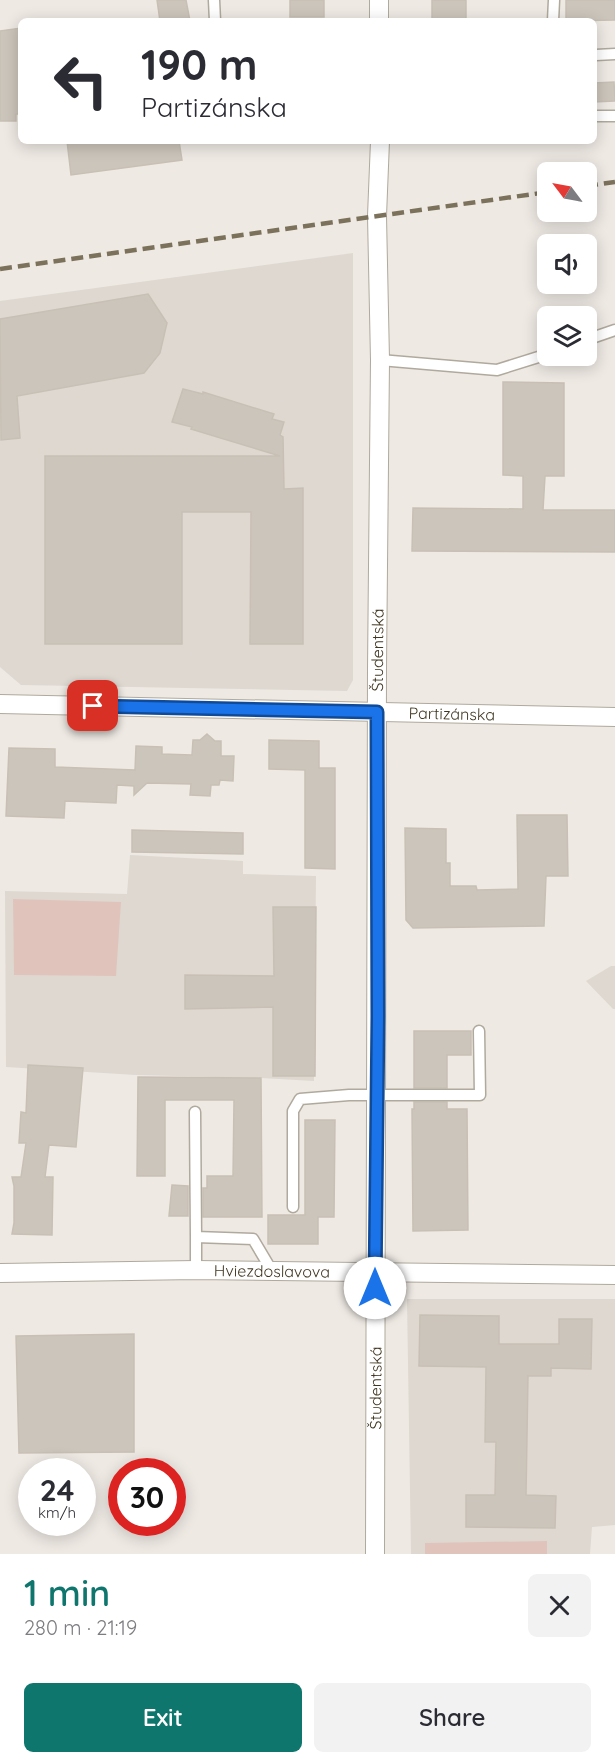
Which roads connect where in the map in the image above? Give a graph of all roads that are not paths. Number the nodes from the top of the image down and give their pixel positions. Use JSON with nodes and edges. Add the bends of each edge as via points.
{"nodes":[{"id":1,"x":214,"y":0,"type":"edge"},
{"id":2,"x":379,"y":0,"type":"edge"},
{"id":3,"x":554,"y":0,"type":"edge"},
{"id":4,"x":215,"y":18,"type":"edge"},
{"id":5,"x":379,"y":18,"type":"edge"},
{"id":6,"x":553,"y":18,"type":"edge"},
{"id":7,"x":615,"y":54,"type":"edge"},
{"id":8,"x":597,"y":55,"type":"edge"},
{"id":9,"x":597,"y":116,"type":"edge"},
{"id":10,"x":615,"y":116,"type":"edge"},
{"id":11,"x":380,"y":144,"type":"edge"},
{"id":12,"x":615,"y":330,"type":"edge"},
{"id":13,"x":597,"y":336,"type":"edge"},
{"id":14,"x":537,"y":357,"type":"edge"},
{"id":15,"x":380,"y":360,"type":"junction"},
{"id":16,"x":0,"y":704,"type":"edge"},
{"id":17,"x":377,"y":712,"type":"junction"},
{"id":18,"x":615,"y":717,"type":"edge"},
{"id":19,"x":479,"y":1031,"type":"dead end"},
{"id":20,"x":376,"y":1095,"type":"junction"},
{"id":21,"x":195,"y":1112,"type":"dead end"},
{"id":22,"x":292,"y":1207,"type":"dead end"},
{"id":23,"x":196,"y":1237,"type":"junction"},
{"id":24,"x":196,"y":1270,"type":"junction"},
{"id":25,"x":272,"y":1271,"type":"junction"},
{"id":26,"x":375,"y":1272,"type":"junction"},
{"id":27,"x":0,"y":1273,"type":"edge"},
{"id":28,"x":615,"y":1275,"type":"edge"},
{"id":29,"x":375,"y":1554,"type":"edge"}],
"edges":[{"from":1,"to":4,"type":"lane"},
{"from":2,"to":5,"type":"street"},
{"from":3,"to":6,"type":"lane"},
{"from":7,"to":8,"type":"lane"},
{"from":9,"to":10,"type":"lane"},
{"from":11,"to":15,"type":"street","name":"Študentská"},
{"from":12,"to":13,"type":"lane"},
{"from":14,"to":15,"type":"lane","via":[[497,370]]},
{"from":15,"to":17,"type":"street","name":"Študentská"},
{"from":16,"to":17,"type":"street","name":"Partizánska"},
{"from":17,"to":18,"type":"street","name":"Partizánska"},
{"from":17,"to":20,"type":"street","name":"Študentská"},
{"from":19,"to":20,"type":"lane","via":[[480,1095]]},
{"from":20,"to":22,"type":"lane","via":[[300,1099],[293,1111]]},
{"from":20,"to":26,"type":"street","name":"Študentská"},
{"from":21,"to":23,"type":"lane"},
{"from":23,"to":24,"type":"lane"},
{"from":23,"to":25,"type":"lane","via":[[253,1239]]},
{"from":24,"to":25,"type":"street","name":"Hviezdoslavova"},
{"from":24,"to":27,"type":"street","name":"Hviezdoslavova"},
{"from":25,"to":26,"type":"street","name":"Hviezdoslavova"},
{"from":26,"to":28,"type":"street","name":"Hviezdoslavova"},
{"from":26,"to":29,"type":"street","name":"Študentská"}]}
